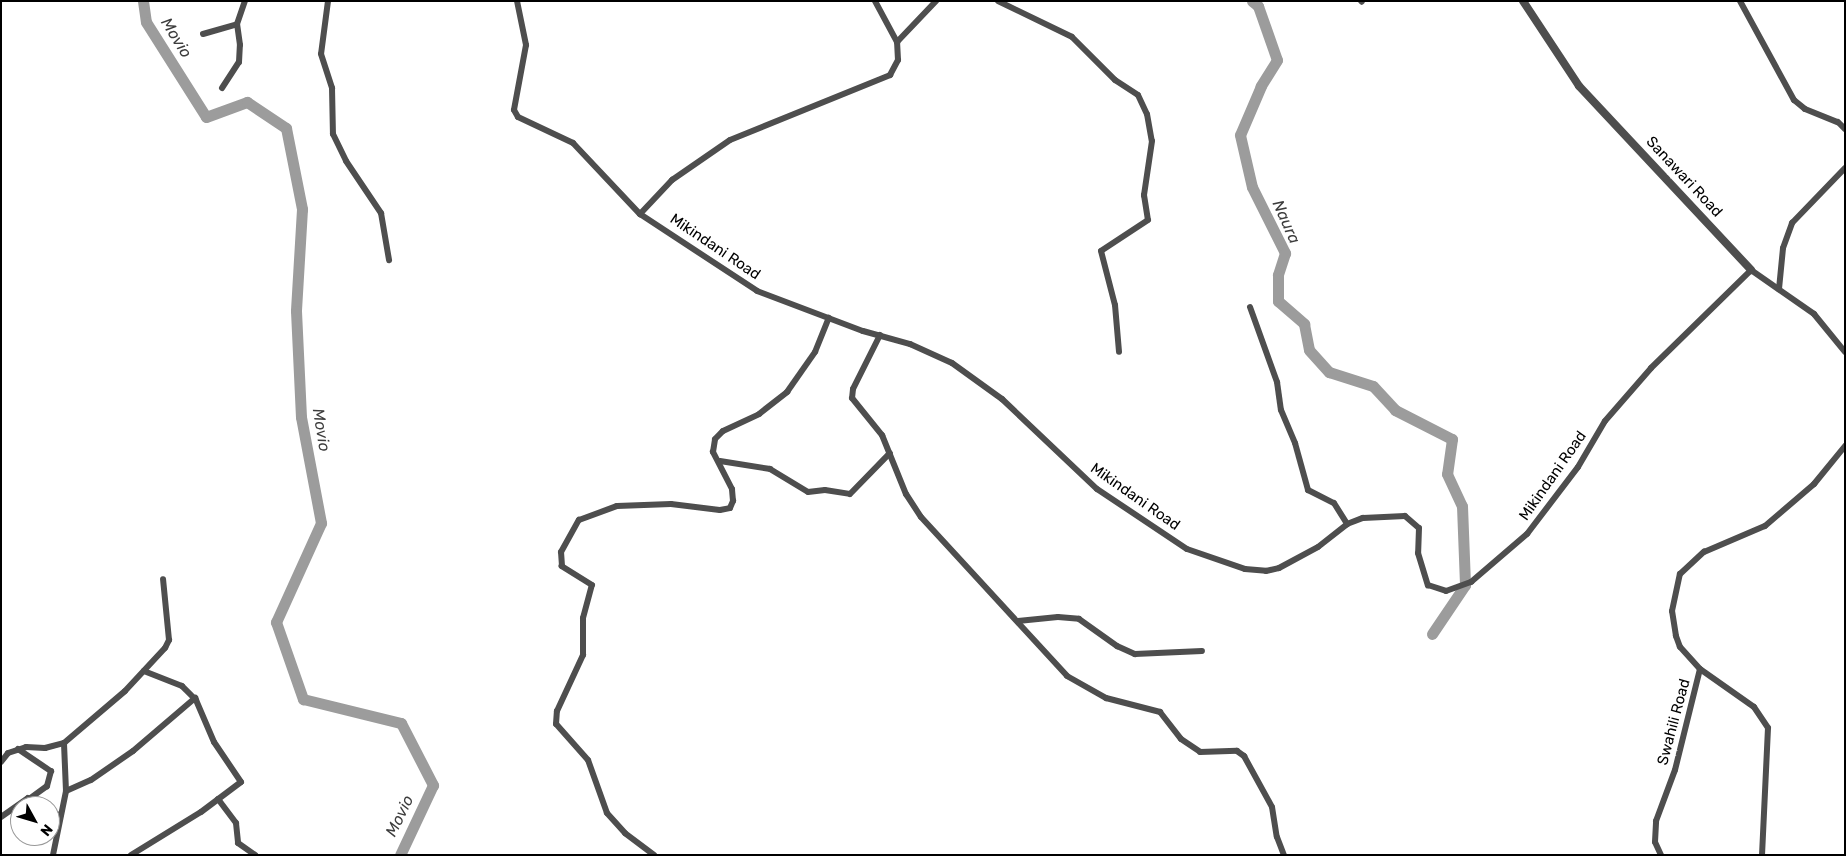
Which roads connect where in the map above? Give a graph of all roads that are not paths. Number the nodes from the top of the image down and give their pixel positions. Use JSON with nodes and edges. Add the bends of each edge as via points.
{"nodes":[{"id":1,"x":245,"y":1,"type":"edge"},
{"id":2,"x":328,"y":1,"type":"edge"},
{"id":3,"x":875,"y":1,"type":"edge"},
{"id":4,"x":936,"y":1,"type":"edge"},
{"id":5,"x":998,"y":1,"type":"edge"},
{"id":6,"x":1523,"y":1,"type":"edge"},
{"id":7,"x":1740,"y":1,"type":"edge"},
{"id":8,"x":519,"y":2,"type":"edge"},
{"id":9,"x":237,"y":24,"type":"junction"},
{"id":10,"x":203,"y":34,"type":"dead end"},
{"id":11,"x":897,"y":42,"type":"junction"},
{"id":12,"x":222,"y":88,"type":"dead end"},
{"id":13,"x":1845,"y":129,"type":"edge"},
{"id":14,"x":1845,"y":168,"type":"edge"},
{"id":15,"x":640,"y":214,"type":"junction"},
{"id":16,"x":389,"y":260,"type":"dead end"},
{"id":17,"x":1751,"y":270,"type":"junction"},
{"id":18,"x":1779,"y":289,"type":"junction"},
{"id":19,"x":1250,"y":307,"type":"dead end"},
{"id":20,"x":830,"y":318,"type":"junction"},
{"id":21,"x":880,"y":335,"type":"junction"},
{"id":22,"x":1119,"y":352,"type":"dead end"},
{"id":23,"x":1845,"y":352,"type":"edge"},
{"id":24,"x":1845,"y":446,"type":"edge"},
{"id":25,"x":890,"y":453,"type":"junction"},
{"id":26,"x":720,"y":461,"type":"junction"},
{"id":27,"x":1348,"y":524,"type":"junction"},
{"id":28,"x":163,"y":579,"type":"dead end"},
{"id":29,"x":1018,"y":621,"type":"junction"},
{"id":30,"x":1202,"y":651,"type":"dead end"},
{"id":31,"x":1700,"y":670,"type":"junction"},
{"id":32,"x":144,"y":671,"type":"junction"},
{"id":33,"x":195,"y":698,"type":"junction"},
{"id":34,"x":64,"y":743,"type":"junction"},
{"id":35,"x":18,"y":749,"type":"junction"},
{"id":36,"x":1,"y":762,"type":"edge"},
{"id":37,"x":66,"y":791,"type":"junction"},
{"id":38,"x":33,"y":796,"type":"edge"},
{"id":39,"x":218,"y":798,"type":"junction"},
{"id":40,"x":60,"y":816,"type":"edge"},
{"id":41,"x":138,"y":852,"type":"edge"},
{"id":42,"x":251,"y":854,"type":"edge"},
{"id":43,"x":131,"y":855,"type":"edge"},
{"id":44,"x":654,"y":855,"type":"edge"},
{"id":45,"x":1284,"y":855,"type":"edge"},
{"id":46,"x":1661,"y":855,"type":"edge"},
{"id":47,"x":1762,"y":855,"type":"edge"}],
"edges":[{"from":1,"to":9,"type":"street"},
{"from":2,"to":16,"type":"street","via":[[321,54],[332,88],[333,134],[346,161],[381,213]]},
{"from":3,"to":11,"type":"street"},
{"from":4,"to":11,"type":"street"},
{"from":5,"to":22,"type":"street","via":[[1072,37],[1115,80],[1138,95],[1150,120],[1151,159],[1144,195],[1148,220],[1100,251],[1115,305]]},
{"from":6,"to":17,"type":"street","name":"Sanawari Road","via":[[1579,86]]},
{"from":7,"to":13,"type":"street","via":[[1794,100],[1802,107],[1838,122]]},
{"from":8,"to":15,"type":"street","name":"Mikindani Road","via":[[526,45],[514,110],[518,116],[573,143]]},
{"from":9,"to":10,"type":"street"},
{"from":9,"to":12,"type":"street","via":[[240,56]]},
{"from":11,"to":15,"type":"street","via":[[898,60],[890,75],[730,140],[672,180]]},
{"from":14,"to":18,"type":"street","via":[[1792,223],[1783,248]]},
{"from":15,"to":20,"type":"street","name":"Mikindani Road","via":[[757,291]]},
{"from":17,"to":18,"type":"street","name":"Sanawari Road"},
{"from":17,"to":27,"type":"street","name":"Mikindani Road","via":[[1650,368],[1605,421],[1578,467],[1527,534],[1471,582],[1446,591],[1428,585],[1418,553],[1419,528],[1405,516],[1377,516]]},
{"from":18,"to":23,"type":"street","name":"Sanawari Road","via":[[1814,314]]},
{"from":19,"to":27,"type":"street","via":[[1277,382],[1281,410],[1296,443],[1308,490],[1334,503]]},
{"from":20,"to":21,"type":"street","name":"Mikindani Road"},
{"from":20,"to":26,"type":"street","via":[[815,352],[787,392],[760,414],[717,435],[713,452]]},
{"from":21,"to":25,"type":"street","via":[[851,393],[879,430]]},
{"from":21,"to":27,"type":"street","name":"Mikindani Road","via":[[952,363],[1021,416],[1097,489],[1187,549],[1244,569],[1266,571],[1291,563]]},
{"from":24,"to":31,"type":"street","name":"Swahili Road","via":[[1814,484],[1765,526],[1711,548],[1686,565],[1674,590],[1672,611],[1680,647]]},
{"from":25,"to":26,"type":"street","via":[[850,494],[825,490],[808,492],[770,469]]},
{"from":25,"to":29,"type":"street","via":[[915,509]]},
{"from":26,"to":44,"type":"street","via":[[732,489],[734,501],[730,508],[720,510],[672,504],[617,506],[579,520],[561,552],[562,566],[592,585],[583,618],[583,655],[557,711],[556,724],[588,760],[607,813]]},
{"from":28,"to":32,"type":"street","via":[[169,640]]},
{"from":29,"to":30,"type":"street","via":[[1058,617],[1079,619],[1117,646],[1135,654]]},
{"from":29,"to":45,"type":"street","via":[[1060,669],[1086,689],[1106,698],[1160,712],[1181,739],[1200,752],[1237,751],[1244,756],[1272,807]]},
{"from":31,"to":46,"type":"street","name":"Swahili Road","via":[[1675,770],[1656,821],[1655,842]]},
{"from":31,"to":47,"type":"street","via":[[1754,707],[1768,728]]},
{"from":32,"to":33,"type":"street","via":[[182,686]]},
{"from":32,"to":34,"type":"street"},
{"from":33,"to":37,"type":"street","via":[[126,756],[91,780]]},
{"from":33,"to":39,"type":"street","via":[[214,742],[241,780],[239,785]]},
{"from":34,"to":35,"type":"street","via":[[54,747]]},
{"from":34,"to":37,"type":"street"},
{"from":35,"to":36,"type":"street","via":[[8,753]]},
{"from":35,"to":38,"type":"street","via":[[51,771],[47,786]]},
{"from":37,"to":40,"type":"street"},
{"from":39,"to":41,"type":"street"},
{"from":39,"to":42,"type":"street","via":[[236,823],[238,843]]},
{"from":41,"to":43,"type":"street"}]}
